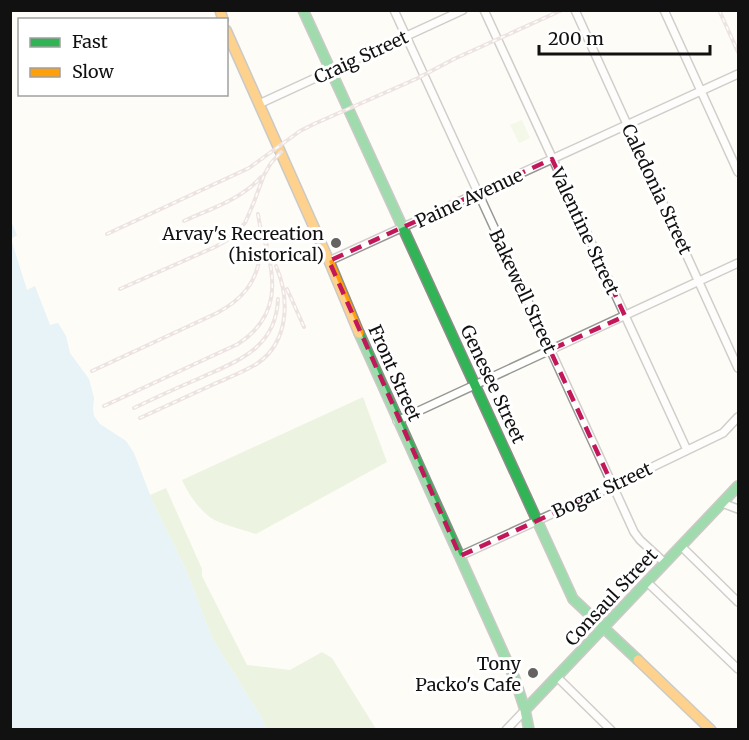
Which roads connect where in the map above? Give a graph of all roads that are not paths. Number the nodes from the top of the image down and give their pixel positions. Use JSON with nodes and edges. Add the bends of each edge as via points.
{"nodes":[{"id":1,"x":303,"y":10,"type":"edge"},
{"id":2,"x":394,"y":10,"type":"edge"},
{"id":3,"x":463,"y":10,"type":"edge"},
{"id":4,"x":484,"y":10,"type":"edge"},
{"id":5,"x":574,"y":10,"type":"edge"},
{"id":6,"x":664,"y":10,"type":"edge"},
{"id":7,"x":228,"y":34,"type":"edge"},
{"id":8,"x":406,"y":37,"type":"junction"},
{"id":9,"x":331,"y":71,"type":"junction"},
{"id":10,"x":738,"y":74,"type":"edge"},
{"id":11,"x":701,"y":91,"type":"junction"},
{"id":12,"x":259,"y":104,"type":"junction"},
{"id":13,"x":627,"y":125,"type":"junction"},
{"id":14,"x":552,"y":159,"type":"junction"},
{"id":15,"x":738,"y":172,"type":"edge"},
{"id":16,"x":478,"y":194,"type":"junction"},
{"id":17,"x":403,"y":228,"type":"junction"},
{"id":18,"x":330,"y":261,"type":"junction"},
{"id":19,"x":738,"y":263,"type":"edge"},
{"id":20,"x":699,"y":281,"type":"junction"},
{"id":21,"x":625,"y":316,"type":"junction"},
{"id":22,"x":550,"y":350,"type":"junction"},
{"id":23,"x":738,"y":368,"type":"edge"},
{"id":24,"x":475,"y":385,"type":"junction"},
{"id":25,"x":738,"y":417,"type":"edge"},
{"id":26,"x":398,"y":421,"type":"junction"},
{"id":27,"x":687,"y":450,"type":"junction"},
{"id":28,"x":614,"y":486,"type":"junction"},
{"id":29,"x":738,"y":486,"type":"edge"},
{"id":30,"x":722,"y":503,"type":"junction"},
{"id":31,"x":738,"y":509,"type":"edge"},
{"id":32,"x":538,"y":520,"type":"junction"},
{"id":33,"x":681,"y":546,"type":"junction"},
{"id":34,"x":460,"y":556,"type":"junction"},
{"id":35,"x":665,"y":563,"type":"junction"},
{"id":36,"x":647,"y":582,"type":"junction"},
{"id":37,"x":738,"y":602,"type":"edge"},
{"id":38,"x":603,"y":628,"type":"junction"},
{"id":39,"x":738,"y":669,"type":"edge"},
{"id":40,"x":557,"y":677,"type":"junction"},
{"id":41,"x":525,"y":710,"type":"junction"},
{"id":42,"x":506,"y":729,"type":"edge"},
{"id":43,"x":529,"y":729,"type":"edge"},
{"id":44,"x":611,"y":729,"type":"edge"},
{"id":45,"x":711,"y":729,"type":"edge"}],
"edges":[{"from":1,"to":9,"type":"street","name":"Genesee Street"},
{"from":2,"to":8,"type":"street","name":"Bakewell Street"},
{"from":3,"to":8,"type":"street","name":"Craig Street"},
{"from":4,"to":14,"type":"street","name":"Valentine Street"},
{"from":5,"to":13,"type":"street","name":"Caledonia Street"},
{"from":6,"to":11,"type":"street"},
{"from":7,"to":12,"type":"street","name":"Front Street"},
{"from":8,"to":9,"type":"street","name":"Craig Street"},
{"from":8,"to":16,"type":"street","name":"Bakewell Street"},
{"from":9,"to":12,"type":"street","name":"Craig Street"},
{"from":9,"to":17,"type":"street","name":"Genesee Street"},
{"from":10,"to":11,"type":"street","name":"Paine Avenue"},
{"from":11,"to":13,"type":"street","name":"Paine Avenue"},
{"from":11,"to":15,"type":"street"},
{"from":12,"to":18,"type":"street","name":"Front Street"},
{"from":13,"to":14,"type":"street","name":"Paine Avenue"},
{"from":13,"to":20,"type":"street","name":"Caledonia Street"},
{"from":14,"to":16,"type":"street","name":"Paine Avenue"},
{"from":14,"to":21,"type":"street","name":"Valentine Street"},
{"from":16,"to":17,"type":"street","name":"Paine Avenue"},
{"from":16,"to":22,"type":"street","name":"Bakewell Street"},
{"from":17,"to":18,"type":"street","name":"Paine Avenue"},
{"from":17,"to":24,"type":"street","name":"Genesee Street"},
{"from":18,"to":26,"type":"street","name":"Front Street"},
{"from":19,"to":20,"type":"street"},
{"from":20,"to":21,"type":"street"},
{"from":20,"to":23,"type":"street","name":"Caledonia Street"},
{"from":21,"to":22,"type":"street"},
{"from":21,"to":27,"type":"street","name":"Valentine Street"},
{"from":22,"to":24,"type":"street"},
{"from":22,"to":28,"type":"street","name":"Bakewell Street"},
{"from":24,"to":26,"type":"street"},
{"from":24,"to":32,"type":"street","name":"Genesee Street"},
{"from":25,"to":27,"type":"street","name":"Bogar Street","via":[[723,433]]},
{"from":26,"to":34,"type":"street","name":"Front Street"},
{"from":27,"to":28,"type":"street","name":"Bogar Street"},
{"from":28,"to":32,"type":"street","name":"Bogar Street"},
{"from":28,"to":35,"type":"street","name":"Bakewell Street","via":[[634,532]]},
{"from":29,"to":30,"type":"street","name":"Consaul Street"},
{"from":30,"to":31,"type":"street"},
{"from":30,"to":33,"type":"street","name":"Consaul Street"},
{"from":32,"to":34,"type":"street","name":"Bogar Street"},
{"from":32,"to":38,"type":"street","name":"Genesee Street","via":[[573,599]]},
{"from":33,"to":35,"type":"street","name":"Consaul Street"},
{"from":33,"to":37,"type":"street"},
{"from":34,"to":41,"type":"street","name":"Front Street"},
{"from":35,"to":36,"type":"street","name":"Consaul Street"},
{"from":36,"to":38,"type":"street","name":"Consaul Street"},
{"from":36,"to":39,"type":"street"},
{"from":38,"to":40,"type":"street","name":"Consaul Street"},
{"from":38,"to":45,"type":"street","name":"Genesee Street"},
{"from":40,"to":41,"type":"street","name":"Consaul Street"},
{"from":40,"to":44,"type":"street"},
{"from":41,"to":42,"type":"street","name":"Consaul Street"},
{"from":41,"to":43,"type":"street","name":"Front Street"}]}
